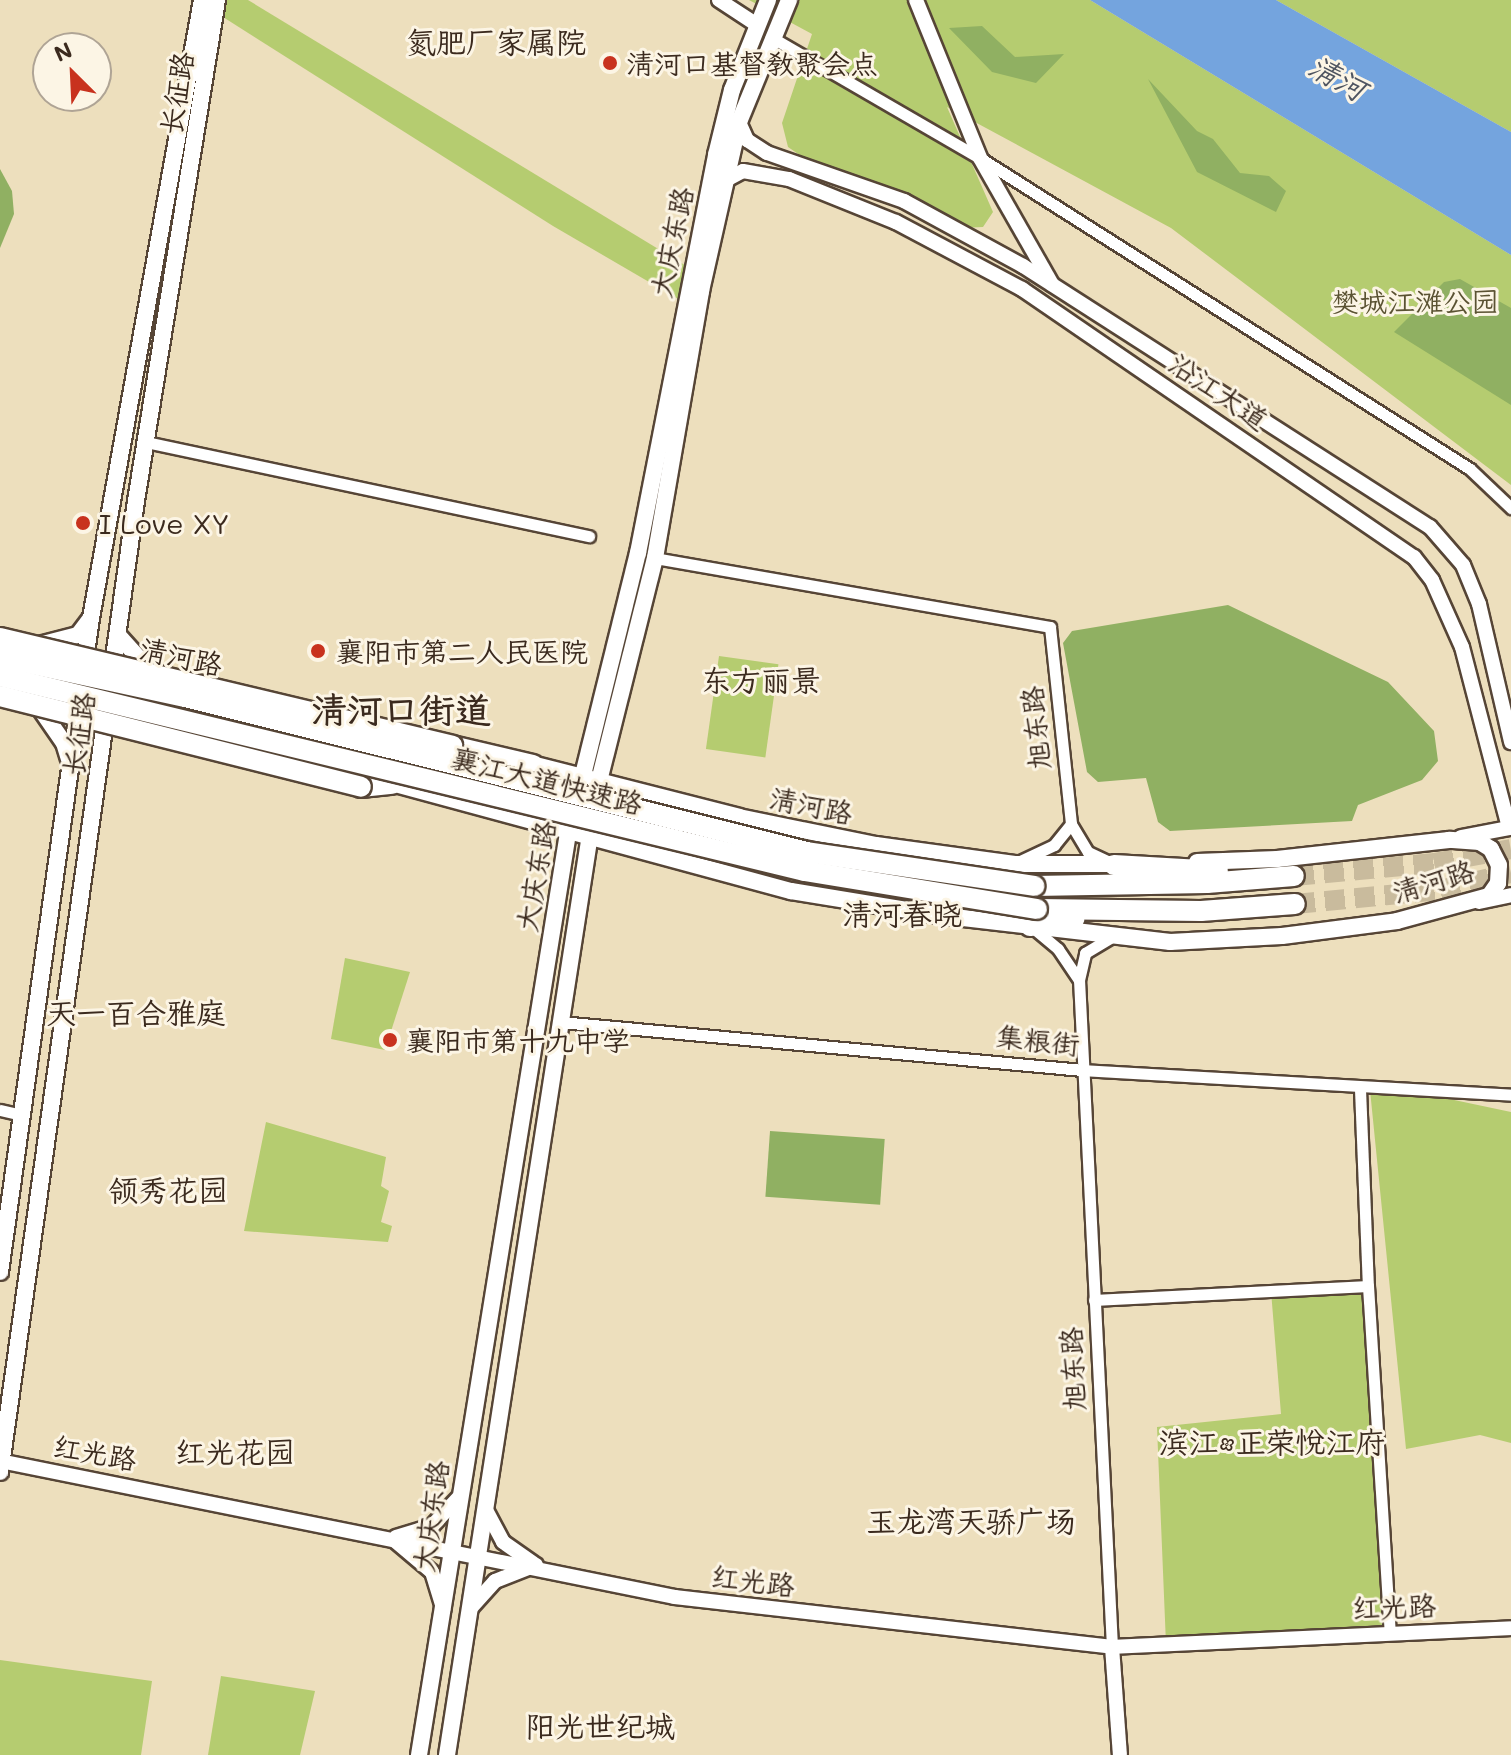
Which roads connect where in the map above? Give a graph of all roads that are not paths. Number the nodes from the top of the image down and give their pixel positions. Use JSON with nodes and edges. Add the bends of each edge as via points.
{"nodes":[{"id":1,"x":768,"y":0,"type":"edge"},
{"id":2,"x":789,"y":0,"type":"edge"},
{"id":3,"x":916,"y":0,"type":"edge"},
{"id":4,"x":212,"y":2,"type":"edge"},
{"id":5,"x":725,"y":2,"type":"edge"},
{"id":6,"x":758,"y":22,"type":"junction"},
{"id":7,"x":774,"y":32,"type":"junction"},
{"id":8,"x":739,"y":122,"type":"junction"},
{"id":9,"x":980,"y":158,"type":"junction"},
{"id":10,"x":726,"y":180,"type":"junction"},
{"id":11,"x":1052,"y":285,"type":"junction"},
{"id":12,"x":1074,"y":323,"type":"junction"},
{"id":13,"x":146,"y":442,"type":"junction"},
{"id":14,"x":1511,"y":508,"type":"edge"},
{"id":15,"x":589,"y":536,"type":"dead end"},
{"id":16,"x":655,"y":558,"type":"junction"},
{"id":17,"x":91,"y":618,"type":"junction"},
{"id":18,"x":118,"y":635,"type":"junction"},
{"id":19,"x":4,"y":647,"type":"edge"},
{"id":20,"x":86,"y":662,"type":"junction"},
{"id":21,"x":114,"y":668,"type":"junction"},
{"id":22,"x":157,"y":678,"type":"junction"},
{"id":23,"x":1,"y":686,"type":"edge"},
{"id":24,"x":80,"y":703,"type":"junction"},
{"id":25,"x":108,"y":708,"type":"junction"},
{"id":26,"x":160,"y":717,"type":"junction"},
{"id":27,"x":103,"y":742,"type":"junction"},
{"id":28,"x":1511,"y":742,"type":"edge"},
{"id":29,"x":70,"y":764,"type":"junction"},
{"id":30,"x":533,"y":765,"type":"junction"},
{"id":31,"x":591,"y":777,"type":"junction"},
{"id":32,"x":392,"y":784,"type":"junction"},
{"id":33,"x":1071,"y":824,"type":"junction"},
{"id":34,"x":785,"y":826,"type":"junction"},
{"id":35,"x":568,"y":830,"type":"junction"},
{"id":36,"x":1510,"y":831,"type":"edge"},
{"id":37,"x":590,"y":836,"type":"junction"},
{"id":38,"x":1449,"y":840,"type":"junction"},
{"id":39,"x":1015,"y":864,"type":"junction"},
{"id":40,"x":1114,"y":865,"type":"junction"},
{"id":41,"x":772,"y":886,"type":"junction"},
{"id":42,"x":1511,"y":895,"type":"edge"},
{"id":43,"x":1295,"y":904,"type":"tunnel mouth"},
{"id":44,"x":1459,"y":906,"type":"junction"},
{"id":45,"x":1034,"y":918,"type":"junction"},
{"id":46,"x":1115,"y":935,"type":"junction"},
{"id":47,"x":1079,"y":980,"type":"junction"},
{"id":48,"x":560,"y":1022,"type":"junction"},
{"id":49,"x":1082,"y":1070,"type":"junction"},
{"id":50,"x":1360,"y":1089,"type":"junction"},
{"id":51,"x":1511,"y":1095,"type":"edge"},
{"id":52,"x":0,"y":1110,"type":"edge"},
{"id":53,"x":22,"y":1115,"type":"junction"},
{"id":54,"x":0,"y":1272,"type":"edge"},
{"id":55,"x":1368,"y":1286,"type":"junction"},
{"id":56,"x":1094,"y":1300,"type":"junction"},
{"id":57,"x":1,"y":1465,"type":"edge"},
{"id":58,"x":458,"y":1498,"type":"junction"},
{"id":59,"x":485,"y":1508,"type":"junction"},
{"id":60,"x":391,"y":1538,"type":"junction"},
{"id":61,"x":451,"y":1549,"type":"junction"},
{"id":62,"x":478,"y":1554,"type":"junction"},
{"id":63,"x":536,"y":1565,"type":"junction"},
{"id":64,"x":443,"y":1609,"type":"junction"},
{"id":65,"x":469,"y":1610,"type":"junction"},
{"id":66,"x":1511,"y":1628,"type":"edge"},
{"id":67,"x":1390,"y":1631,"type":"junction"},
{"id":68,"x":1112,"y":1647,"type":"junction"},
{"id":69,"x":419,"y":1755,"type":"edge"},
{"id":70,"x":447,"y":1755,"type":"edge"},
{"id":71,"x":1120,"y":1755,"type":"edge"}],
"edges":[{"from":1,"to":6,"type":"main road","name":"大庆东路"},
{"from":2,"to":7,"type":"main road","name":"大庆东路"},
{"from":3,"to":9,"type":"street"},
{"from":4,"to":13,"type":"main road","name":"长征路"},
{"from":4,"to":17,"type":"main road","name":"长征路"},
{"from":5,"to":6,"type":"street"},
{"from":6,"to":31,"type":"main road","name":"大庆东路","via":[[732,90],[716,155]]},
{"from":7,"to":8,"type":"main road","name":"大庆东路"},
{"from":7,"to":9,"type":"street"},
{"from":8,"to":10,"type":"main road","name":"大庆东路"},
{"from":8,"to":11,"type":"street","name":"沿江大道","via":[[747,140],[767,153],[904,201]]},
{"from":9,"to":11,"type":"street"},
{"from":9,"to":14,"type":"street","via":[[1470,469]]},
{"from":10,"to":12,"type":"street","name":"沿江大道","via":[[743,171],[789,179],[896,222]]},
{"from":10,"to":16,"type":"main road","name":"大庆东路"},
{"from":11,"to":12,"type":"street"},
{"from":11,"to":28,"type":"street","name":"沿江大道","via":[[1430,527],[1463,565],[1479,604]]},
{"from":12,"to":36,"type":"street","name":"沿江大道","via":[[1414,557],[1432,580],[1462,647]]},
{"from":13,"to":15,"type":"street"},
{"from":13,"to":18,"type":"main road","name":"长征路"},
{"from":16,"to":31,"type":"main road","name":"大庆东路"},
{"from":16,"to":33,"type":"street","name":"旭东路","via":[[1050,627]]},
{"from":17,"to":19,"type":"main road","via":[[78,635]]},
{"from":17,"to":20,"type":"main road","name":"长征路"},
{"from":18,"to":21,"type":"main road","name":"长征路"},
{"from":18,"to":22,"type":"main road"},
{"from":19,"to":20,"type":"main road","name":"清河路"},
{"from":19,"to":30,"type":"highway","bridge":true},
{"from":19,"to":40,"type":"highway","name":"襄江大道快速路","bridge":true,"via":[[807,852],[1034,886],[1294,876]]},
{"from":20,"to":21,"type":"main road","name":"清河路"},
{"from":20,"to":24,"type":"main road","name":"长征路"},
{"from":21,"to":22,"type":"main road","name":"清河路"},
{"from":21,"to":25,"type":"main road","name":"长征路"},
{"from":22,"to":30,"type":"main road","name":"清河路","via":[[411,730]]},
{"from":23,"to":24,"type":"main road","name":"清河路"},
{"from":23,"to":29,"type":"main road","via":[[42,707]]},
{"from":23,"to":32,"type":"highway","bridge":true,"via":[[361,787]]},
{"from":23,"to":45,"type":"highway","name":"襄江大道快速路","bridge":true,"via":[[790,868]]},
{"from":24,"to":25,"type":"main road","name":"清河路"},
{"from":24,"to":29,"type":"main road","name":"长征路"},
{"from":25,"to":26,"type":"main road","name":"清河路"},
{"from":25,"to":27,"type":"main road","name":"长征路"},
{"from":26,"to":27,"type":"main road","via":[[119,727]]},
{"from":26,"to":32,"type":"main road","name":"清河路"},
{"from":27,"to":57,"type":"main road","name":"长征路"},
{"from":29,"to":53,"type":"main road","name":"长征路"},
{"from":30,"to":31,"type":"main road","name":"清河路"},
{"from":31,"to":34,"type":"main road","name":"清河路"},
{"from":31,"to":35,"type":"main road","name":"大庆东路"},
{"from":31,"to":37,"type":"main road","name":"大庆东路"},
{"from":32,"to":35,"type":"main road","name":"清河路"},
{"from":33,"to":39,"type":"street","via":[[1054,845]]},
{"from":33,"to":40,"type":"street","via":[[1088,852]]},
{"from":34,"to":39,"type":"main road","name":"清河路"},
{"from":34,"to":41,"type":"main road","via":[[766,834],[754,850]]},
{"from":35,"to":37,"type":"main road","name":"清河路"},
{"from":35,"to":58,"type":"main road","name":"大庆东路"},
{"from":36,"to":38,"type":"street"},
{"from":37,"to":41,"type":"main road","name":"清河路"},
{"from":37,"to":48,"type":"main road","name":"大庆东路"},
{"from":38,"to":40,"type":"main road","name":"清河路","via":[[1277,859]]},
{"from":38,"to":44,"type":"main road","name":"清河路","via":[[1480,842],[1491,849],[1499,865],[1498,883],[1489,896]]},
{"from":39,"to":40,"type":"main road","name":"清河路"},
{"from":41,"to":45,"type":"main road","name":"清河路"},
{"from":42,"to":44,"type":"street"},
{"from":43,"to":45,"type":"highway","name":"襄江大道快速路"},
{"from":44,"to":46,"type":"main road","name":"清河路","via":[[1282,936],[1170,942]]},
{"from":45,"to":46,"type":"main road","name":"清河路"},
{"from":45,"to":47,"type":"street"},
{"from":46,"to":47,"type":"street","via":[[1085,953]]},
{"from":47,"to":49,"type":"street","name":"旭东路"},
{"from":48,"to":49,"type":"street","name":"集粮街"},
{"from":48,"to":59,"type":"main road","name":"大庆东路"},
{"from":49,"to":50,"type":"street","name":"集粮街"},
{"from":49,"to":56,"type":"street","name":"旭东路"},
{"from":50,"to":51,"type":"street","name":"集粮街"},
{"from":50,"to":55,"type":"street"},
{"from":52,"to":53,"type":"street"},
{"from":53,"to":54,"type":"main road","name":"长征路"},
{"from":55,"to":56,"type":"street"},
{"from":55,"to":67,"type":"street"},
{"from":56,"to":68,"type":"street","name":"旭东路"},
{"from":57,"to":60,"type":"street","name":"红光路"},
{"from":58,"to":60,"type":"street","via":[[432,1526]]},
{"from":58,"to":61,"type":"main road","name":"大庆东路"},
{"from":59,"to":62,"type":"main road","name":"大庆东路"},
{"from":59,"to":63,"type":"street","via":[[503,1542]]},
{"from":60,"to":61,"type":"street","name":"红光路"},
{"from":60,"to":64,"type":"street","via":[[432,1572]]},
{"from":61,"to":62,"type":"street","name":"红光路"},
{"from":61,"to":64,"type":"main road","name":"大庆东路"},
{"from":62,"to":63,"type":"street","name":"红光路"},
{"from":62,"to":65,"type":"main road","name":"大庆东路"},
{"from":63,"to":65,"type":"street","via":[[495,1581]]},
{"from":63,"to":68,"type":"street","name":"红光路","via":[[675,1597]]},
{"from":64,"to":69,"type":"main road","name":"大庆东路"},
{"from":65,"to":70,"type":"main road","name":"大庆东路"},
{"from":66,"to":67,"type":"street","name":"红光路"},
{"from":67,"to":68,"type":"street","name":"红光路"},
{"from":68,"to":71,"type":"street","name":"旭东路"}]}
